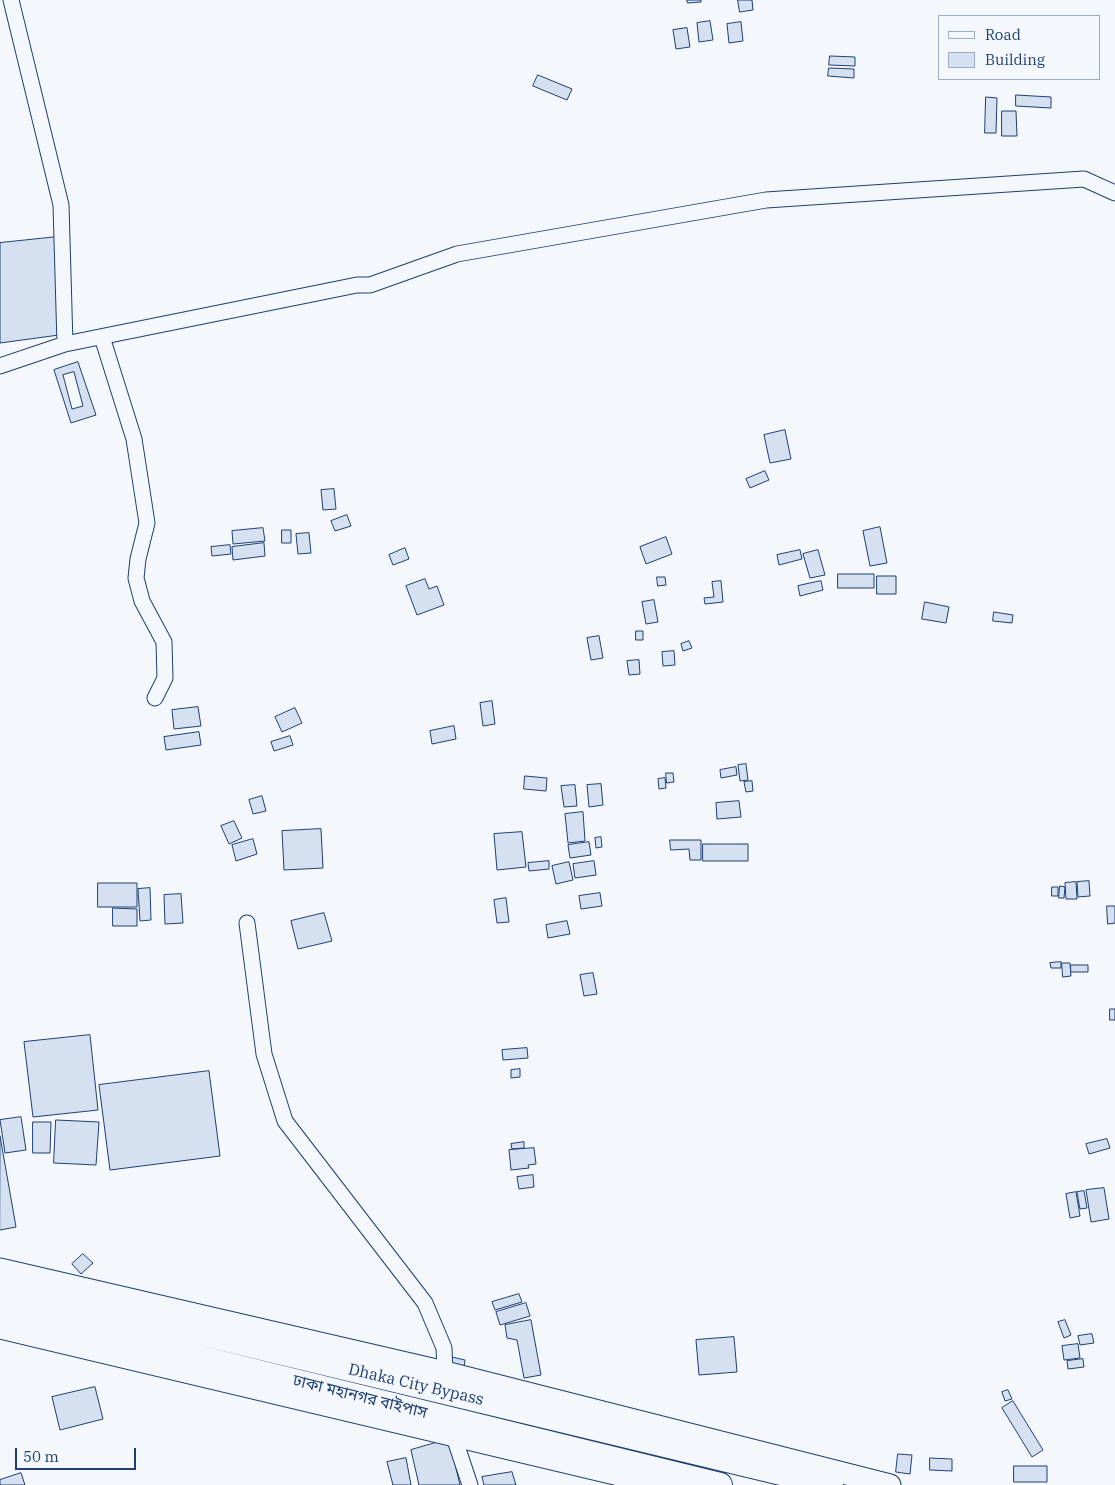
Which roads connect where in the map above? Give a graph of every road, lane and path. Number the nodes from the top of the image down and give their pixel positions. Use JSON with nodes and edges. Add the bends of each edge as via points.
{"nodes":[{"id":1,"x":11,"y":0,"type":"edge"},
{"id":2,"x":1115,"y":193,"type":"edge"},
{"id":3,"x":102,"y":337,"type":"junction"},
{"id":4,"x":65,"y":344,"type":"junction"},
{"id":5,"x":0,"y":366,"type":"edge"},
{"id":6,"x":155,"y":698,"type":"dead end"},
{"id":7,"x":247,"y":923,"type":"dead end"},
{"id":8,"x":0,"y":1269,"type":"edge"},
{"id":9,"x":0,"y":1285,"type":"edge"},
{"id":10,"x":0,"y":1309,"type":"edge"},
{"id":11,"x":0,"y":1328,"type":"edge"},
{"id":12,"x":445,"y":1372,"type":"junction"},
{"id":13,"x":453,"y":1434,"type":"junction"},
{"id":14,"x":470,"y":1485,"type":"edge"},
{"id":15,"x":661,"y":1485,"type":"edge"},
{"id":16,"x":720,"y":1485,"type":"edge"},
{"id":17,"x":831,"y":1485,"type":"edge"},
{"id":18,"x":890,"y":1485,"type":"edge"}],
"edges":[{"from":1,"to":4,"type":"street","via":[[61,204]]},
{"from":2,"to":3,"type":"street","via":[[1084,179],[766,200],[457,254],[370,285]]},
{"from":3,"to":4,"type":"street"},
{"from":3,"to":6,"type":"street","via":[[134,439],[147,523],[136,578],[142,601],[164,642],[165,678]]},
{"from":4,"to":5,"type":"street"},
{"from":7,"to":12,"type":"street","via":[[264,1054],[285,1121],[425,1303],[444,1348]]},
{"from":8,"to":12,"type":"main road"},
{"from":9,"to":17,"type":"highway","name":"Dhaka City Bypass"},
{"from":10,"to":16,"type":"highway","name":"ঢাকা মহানগর বাইপাস"},
{"from":11,"to":13,"type":"main road"},
{"from":12,"to":18,"type":"main road"},
{"from":13,"to":14,"type":"street"},
{"from":13,"to":15,"type":"main road"}]}
